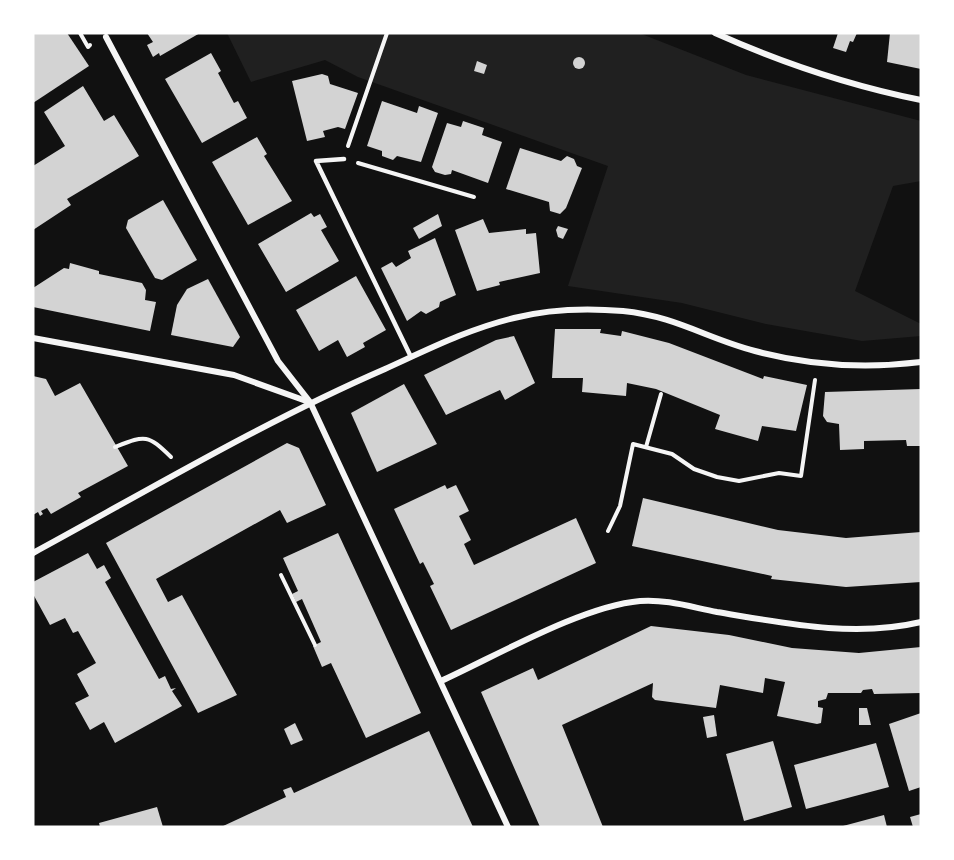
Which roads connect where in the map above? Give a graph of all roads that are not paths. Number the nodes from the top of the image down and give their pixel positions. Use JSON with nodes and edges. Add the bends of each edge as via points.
{"nodes":[{"id":1,"x":714,"y":33,"type":"edge"},
{"id":2,"x":106,"y":36,"type":"dead end"},
{"id":3,"x":921,"y":100,"type":"edge"},
{"id":4,"x":344,"y":159,"type":"road end"},
{"id":5,"x":33,"y":338,"type":"edge"},
{"id":6,"x":411,"y":357,"type":"junction"},
{"id":7,"x":921,"y":362,"type":"edge"},
{"id":8,"x":310,"y":402,"type":"junction"},
{"id":9,"x":33,"y":553,"type":"edge"},
{"id":10,"x":921,"y":622,"type":"edge"},
{"id":11,"x":441,"y":681,"type":"junction"},
{"id":12,"x":508,"y":827,"type":"edge"}],
"edges":[{"from":1,"to":3,"type":"street","via":[[885,93]]},
{"from":2,"to":8,"type":"street","via":[[278,361]]},
{"from":4,"to":6,"type":"lane","via":[[316,161]]},
{"from":5,"to":8,"type":"street","via":[[234,375]]},
{"from":6,"to":7,"type":"street","via":[[471,330],[566,310],[622,311],[667,318],[753,351],[817,365],[877,367]]},
{"from":6,"to":8,"type":"street"},
{"from":8,"to":9,"type":"street"},
{"from":8,"to":11,"type":"street"},
{"from":10,"to":11,"type":"street","via":[[853,629],[797,625],[673,603],[622,603],[575,619]]},
{"from":11,"to":12,"type":"street"}]}
